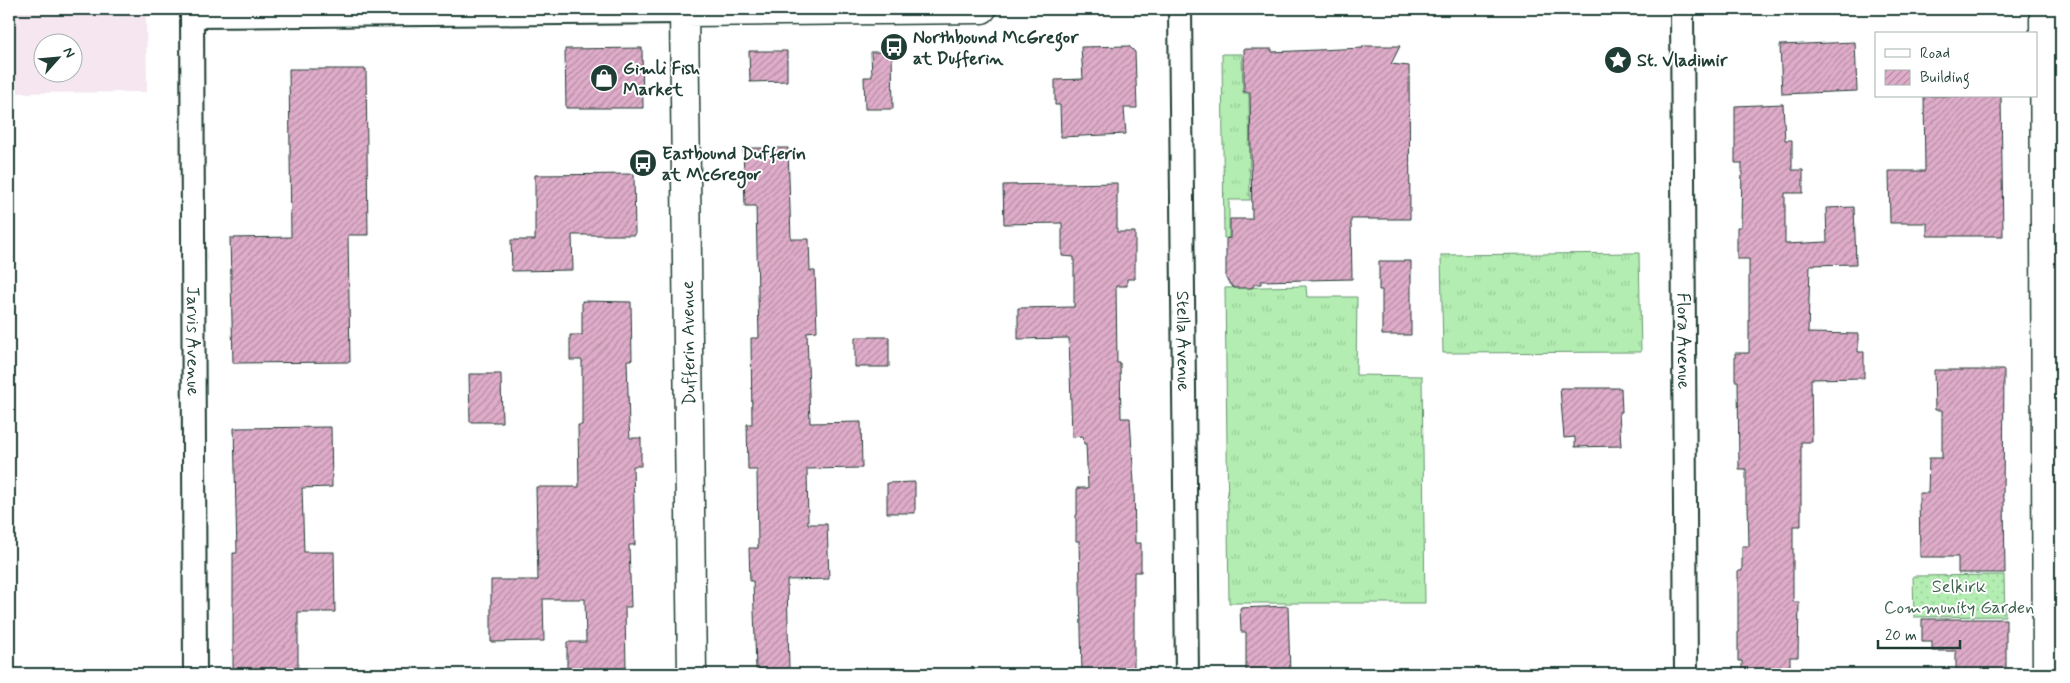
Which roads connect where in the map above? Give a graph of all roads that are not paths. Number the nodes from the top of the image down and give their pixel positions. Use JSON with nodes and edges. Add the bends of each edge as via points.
{"nodes":[{"id":1,"x":982,"y":9,"type":"edge"},
{"id":2,"x":1180,"y":9,"type":"edge"},
{"id":3,"x":1682,"y":9,"type":"edge"},
{"id":4,"x":2044,"y":9,"type":"edge"},
{"id":5,"x":192,"y":12,"type":"edge"},
{"id":6,"x":684,"y":12,"type":"junction"},
{"id":7,"x":196,"y":674,"type":"edge"},
{"id":8,"x":692,"y":674,"type":"edge"},
{"id":9,"x":1187,"y":674,"type":"edge"},
{"id":10,"x":1686,"y":674,"type":"edge"},
{"id":11,"x":2047,"y":674,"type":"edge"}],
"edges":[{"from":1,"to":6,"type":"main road"},
{"from":2,"to":9,"type":"street","name":"Stella Avenue"},
{"from":3,"to":10,"type":"street","name":"Flora Avenue"},
{"from":4,"to":11,"type":"main road"},
{"from":5,"to":6,"type":"street"},
{"from":5,"to":7,"type":"street","name":"Jarvis Avenue"},
{"from":6,"to":8,"type":"main road","name":"Dufferin Avenue"}]}
